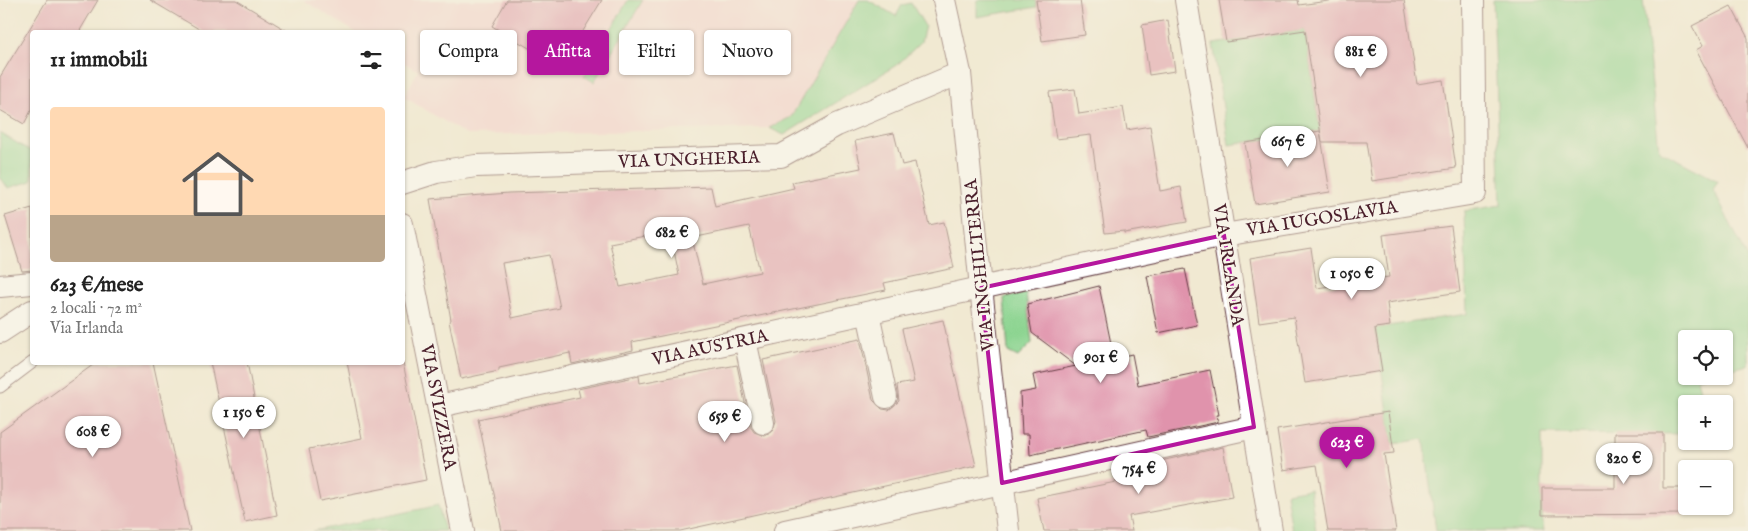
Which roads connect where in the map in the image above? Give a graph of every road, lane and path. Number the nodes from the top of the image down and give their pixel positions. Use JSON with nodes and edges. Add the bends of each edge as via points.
{"nodes":[{"id":1,"x":944,"y":0,"type":"edge"},
{"id":2,"x":1186,"y":0,"type":"edge"},
{"id":3,"x":1473,"y":0,"type":"edge"},
{"id":4,"x":960,"y":73,"type":"junction"},
{"id":5,"x":405,"y":182,"type":"edge"},
{"id":6,"x":1224,"y":235,"type":"junction"},
{"id":7,"x":405,"y":239,"type":"edge"},
{"id":8,"x":981,"y":288,"type":"junction"},
{"id":9,"x":30,"y":312,"type":"edge"},
{"id":10,"x":868,"y":313,"type":"junction"},
{"id":11,"x":0,"y":332,"type":"edge"},
{"id":12,"x":745,"y":340,"type":"junction"},
{"id":13,"x":30,"y":364,"type":"edge"},
{"id":14,"x":0,"y":387,"type":"edge"},
{"id":15,"x":886,"y":397,"type":"dead end"},
{"id":16,"x":438,"y":406,"type":"junction"},
{"id":17,"x":764,"y":423,"type":"dead end"},
{"id":18,"x":1254,"y":427,"type":"junction"},
{"id":19,"x":1002,"y":483,"type":"junction"},
{"id":20,"x":463,"y":531,"type":"edge"},
{"id":21,"x":785,"y":531,"type":"edge"},
{"id":22,"x":1008,"y":531,"type":"edge"},
{"id":23,"x":1271,"y":531,"type":"edge"}],
"edges":[{"from":1,"to":4,"type":"street","name":"VIA INGHILTERRA"},
{"from":2,"to":6,"type":"street","name":"VIA IRLANDA"},
{"from":3,"to":6,"type":"street","name":"VIA IUGOSLAVIA","via":[[1475,193]]},
{"from":4,"to":5,"type":"street","name":"VIA UNGHERIA","via":[[837,125],[781,156],[476,166],[436,172]]},
{"from":4,"to":8,"type":"street","name":"VIA INGHILTERRA"},
{"from":6,"to":8,"type":"street","name":"VIA IUGOSLAVIA"},
{"from":6,"to":18,"type":"street","name":"VIA IRLANDA"},
{"from":7,"to":16,"type":"street","name":"VIA SVIZZERA"},
{"from":8,"to":10,"type":"street","name":"VIA AUSTRIA"},
{"from":8,"to":19,"type":"street","name":"VIA INGHILTERRA"},
{"from":9,"to":11,"type":"street"},
{"from":10,"to":12,"type":"street","name":"VIA AUSTRIA"},
{"from":10,"to":15,"type":"street"},
{"from":12,"to":16,"type":"street","name":"VIA AUSTRIA"},
{"from":12,"to":17,"type":"street"},
{"from":13,"to":14,"type":"lane"},
{"from":16,"to":20,"type":"street","name":"VIA SVIZZERA"},
{"from":18,"to":19,"type":"street"},
{"from":18,"to":23,"type":"street","name":"VIA IRLANDA"},
{"from":19,"to":21,"type":"street"},
{"from":19,"to":22,"type":"street","name":"VIA INGHILTERRA"}]}
